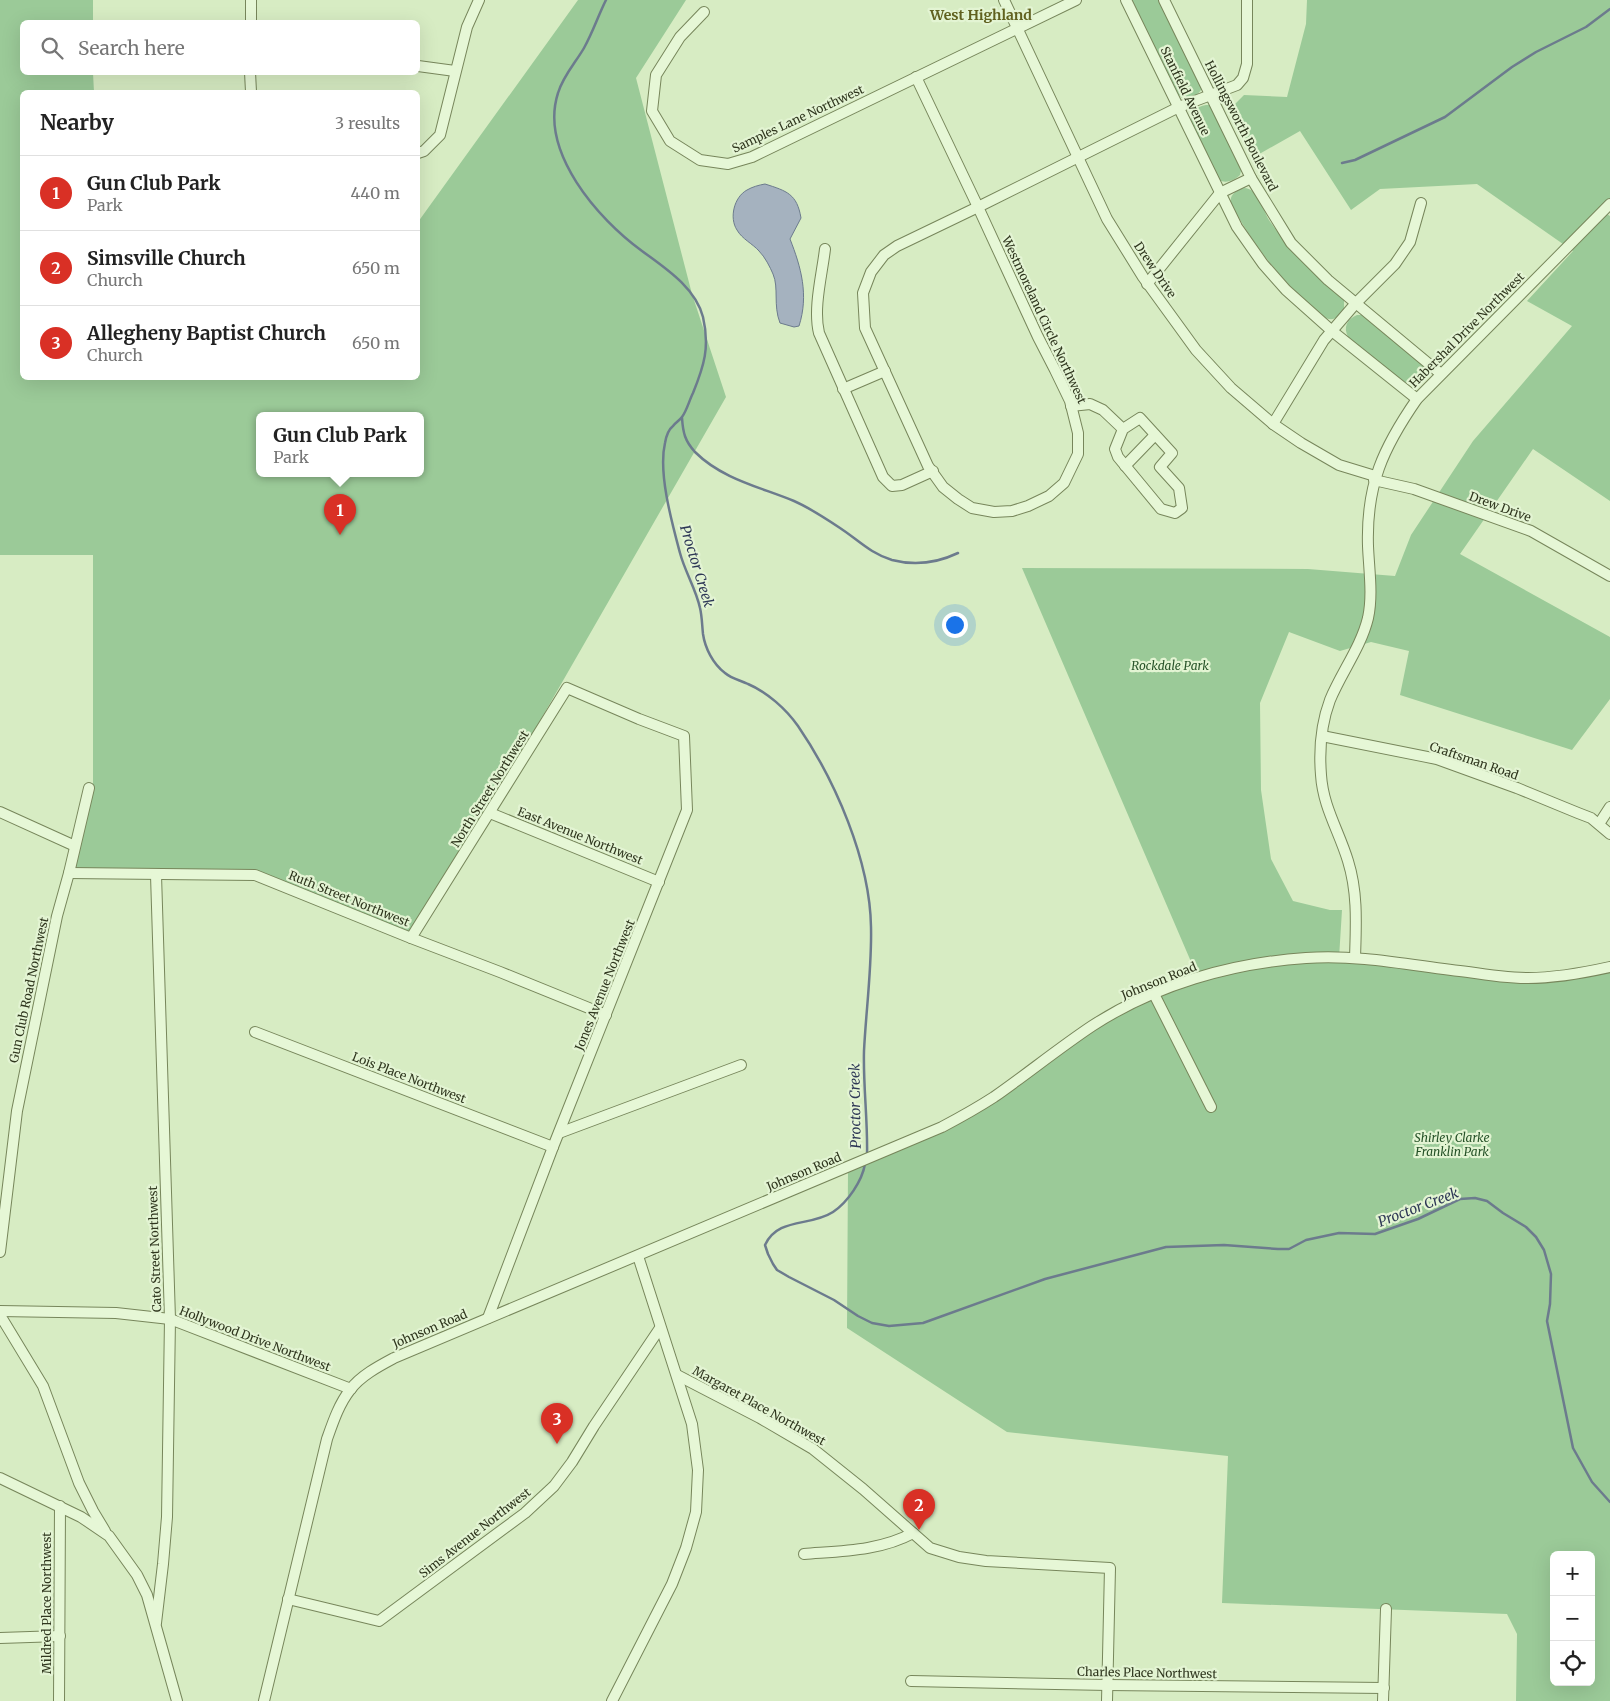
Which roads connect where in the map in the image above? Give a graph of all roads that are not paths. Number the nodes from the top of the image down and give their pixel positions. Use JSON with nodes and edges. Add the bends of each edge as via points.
{"nodes":[{"id":1,"x":251,"y":0,"type":"edge"},
{"id":2,"x":479,"y":0,"type":"edge"},
{"id":3,"x":1004,"y":0,"type":"edge"},
{"id":4,"x":1076,"y":0,"type":"edge"},
{"id":5,"x":1126,"y":0,"type":"edge"},
{"id":6,"x":1164,"y":0,"type":"edge"},
{"id":7,"x":1247,"y":0,"type":"edge"},
{"id":8,"x":704,"y":12,"type":"dead end"},
{"id":9,"x":251,"y":20,"type":"edge"},
{"id":10,"x":1017,"y":27,"type":"junction"},
{"id":11,"x":420,"y":66,"type":"edge"},
{"id":12,"x":455,"y":72,"type":"junction"},
{"id":13,"x":250,"y":75,"type":"edge"},
{"id":14,"x":916,"y":77,"type":"junction"},
{"id":15,"x":251,"y":90,"type":"edge"},
{"id":16,"x":1211,"y":96,"type":"junction"},
{"id":17,"x":1180,"y":107,"type":"junction"},
{"id":18,"x":420,"y":153,"type":"edge"},
{"id":19,"x":1078,"y":157,"type":"junction"},
{"id":20,"x":1251,"y":178,"type":"junction"},
{"id":21,"x":1220,"y":194,"type":"junction"},
{"id":22,"x":1421,"y":203,"type":"dead end"},
{"id":23,"x":1610,"y":204,"type":"edge"},
{"id":24,"x":978,"y":207,"type":"junction"},
{"id":25,"x":825,"y":249,"type":"dead end"},
{"id":26,"x":1148,"y":284,"type":"junction"},
{"id":27,"x":1356,"y":303,"type":"junction"},
{"id":28,"x":1332,"y":331,"type":"junction"},
{"id":29,"x":884,"y":371,"type":"junction"},
{"id":30,"x":1441,"y":374,"type":"junction"},
{"id":31,"x":843,"y":389,"type":"junction"},
{"id":32,"x":1417,"y":399,"type":"junction"},
{"id":33,"x":1071,"y":406,"type":"junction"},
{"id":34,"x":1273,"y":424,"type":"junction"},
{"id":35,"x":1123,"y":429,"type":"junction"},
{"id":36,"x":1155,"y":435,"type":"junction"},
{"id":37,"x":1125,"y":466,"type":"junction"},
{"id":38,"x":934,"y":471,"type":"junction"},
{"id":39,"x":1375,"y":478,"type":"junction"},
{"id":40,"x":1610,"y":576,"type":"edge"},
{"id":41,"x":605,"y":704,"type":"joint"},
{"id":42,"x":1322,"y":736,"type":"junction"},
{"id":43,"x":89,"y":788,"type":"dead end"},
{"id":44,"x":1610,"y":807,"type":"edge"},
{"id":45,"x":0,"y":812,"type":"edge"},
{"id":46,"x":490,"y":813,"type":"junction"},
{"id":47,"x":1599,"y":824,"type":"junction"},
{"id":48,"x":1610,"y":834,"type":"edge"},
{"id":49,"x":76,"y":846,"type":"junction"},
{"id":50,"x":69,"y":873,"type":"junction"},
{"id":51,"x":156,"y":874,"type":"junction"},
{"id":52,"x":659,"y":882,"type":"junction"},
{"id":53,"x":411,"y":938,"type":"junction"},
{"id":54,"x":1355,"y":958,"type":"junction"},
{"id":55,"x":1610,"y":967,"type":"edge"},
{"id":56,"x":1154,"y":994,"type":"junction"},
{"id":57,"x":606,"y":1015,"type":"junction"},
{"id":58,"x":255,"y":1032,"type":"dead end"},
{"id":59,"x":741,"y":1065,"type":"dead end"},
{"id":60,"x":1211,"y":1107,"type":"dead end"},
{"id":61,"x":559,"y":1133,"type":"junction"},
{"id":62,"x":553,"y":1148,"type":"junction"},
{"id":63,"x":0,"y":1252,"type":"edge"},
{"id":64,"x":638,"y":1256,"type":"junction"},
{"id":65,"x":0,"y":1313,"type":"edge"},
{"id":66,"x":488,"y":1318,"type":"junction"},
{"id":67,"x":170,"y":1319,"type":"junction"},
{"id":68,"x":660,"y":1328,"type":"junction"},
{"id":69,"x":677,"y":1375,"type":"junction"},
{"id":70,"x":351,"y":1388,"type":"junction"},
{"id":71,"x":0,"y":1478,"type":"edge"},
{"id":72,"x":60,"y":1506,"type":"junction"},
{"id":73,"x":913,"y":1533,"type":"junction"},
{"id":74,"x":109,"y":1536,"type":"junction"},
{"id":75,"x":804,"y":1554,"type":"dead end"},
{"id":76,"x":288,"y":1600,"type":"junction"},
{"id":77,"x":1386,"y":1609,"type":"dead end"},
{"id":78,"x":156,"y":1622,"type":"junction"},
{"id":79,"x":60,"y":1636,"type":"junction"},
{"id":80,"x":0,"y":1638,"type":"edge"},
{"id":81,"x":910,"y":1681,"type":"dead end"},
{"id":82,"x":1108,"y":1685,"type":"junction"},
{"id":83,"x":1384,"y":1688,"type":"junction"},
{"id":84,"x":60,"y":1701,"type":"edge"},
{"id":85,"x":177,"y":1701,"type":"edge"},
{"id":86,"x":264,"y":1701,"type":"edge"},
{"id":87,"x":612,"y":1701,"type":"edge"},
{"id":88,"x":1107,"y":1701,"type":"edge"},
{"id":89,"x":1383,"y":1701,"type":"edge"}],
"edges":[{"from":1,"to":9,"type":"street"},
{"from":2,"to":12,"type":"street"},
{"from":3,"to":10,"type":"street","name":"Drew Drive"},
{"from":4,"to":10,"type":"street","name":"Samples Lane Northwest"},
{"from":5,"to":17,"type":"street","name":"Stanfield Avenue"},
{"from":6,"to":16,"type":"street","name":"Hollingsworth Boulevard"},
{"from":7,"to":16,"type":"street","via":[[1247,64],[1243,78],[1237,85]]},
{"from":8,"to":14,"type":"street","name":"Samples Lane Northwest","via":[[680,37],[656,75],[652,111],[670,141],[700,160],[728,164],[752,156]]},
{"from":10,"to":14,"type":"street","name":"Samples Lane Northwest"},
{"from":10,"to":19,"type":"street","name":"Drew Drive"},
{"from":11,"to":12,"type":"street"},
{"from":12,"to":18,"type":"street","via":[[440,135]]},
{"from":13,"to":15,"type":"street"},
{"from":14,"to":24,"type":"street"},
{"from":16,"to":17,"type":"street"},
{"from":16,"to":20,"type":"street","name":"Hollingsworth Boulevard"},
{"from":17,"to":19,"type":"street"},
{"from":17,"to":21,"type":"street","name":"Stanfield Avenue"},
{"from":19,"to":24,"type":"street"},
{"from":19,"to":26,"type":"street","name":"Drew Drive","via":[[1107,219]]},
{"from":20,"to":21,"type":"street"},
{"from":20,"to":27,"type":"street","name":"Hollingsworth Boulevard","via":[[1291,243]]},
{"from":21,"to":26,"type":"street"},
{"from":21,"to":28,"type":"street","name":"Stanfield Avenue","via":[[1237,227],[1264,264],[1286,290]]},
{"from":22,"to":27,"type":"street","via":[[1410,242],[1395,264]]},
{"from":23,"to":30,"type":"street","name":"Habershal Drive Northwest"},
{"from":24,"to":29,"type":"street","name":"Westmoreland Circle Northwest","via":[[897,246],[871,272],[863,293],[865,328]]},
{"from":24,"to":33,"type":"street","name":"Westmoreland Circle Northwest"},
{"from":25,"to":31,"type":"street","via":[[817,323]]},
{"from":26,"to":34,"type":"street","name":"Drew Drive","via":[[1196,350],[1231,388]]},
{"from":27,"to":28,"type":"street"},
{"from":27,"to":30,"type":"street","name":"Hollingsworth Boulevard"},
{"from":28,"to":32,"type":"street","name":"Stanfield Avenue"},
{"from":28,"to":34,"type":"street"},
{"from":29,"to":31,"type":"street"},
{"from":29,"to":38,"type":"street","name":"Westmoreland Circle Northwest","via":[[928,466]]},
{"from":30,"to":32,"type":"street","name":"Habershal Drive Northwest"},
{"from":31,"to":38,"type":"street","via":[[884,477],[892,486]]},
{"from":32,"to":39,"type":"street","name":"Habershal Drive Northwest","via":[[1387,447]]},
{"from":33,"to":35,"type":"street","via":[[1090,404],[1103,410]]},
{"from":33,"to":38,"type":"street","name":"Westmoreland Circle Northwest","via":[[1078,433],[1078,454],[1073,466],[1064,483],[1054,492],[1028,506],[994,512],[972,508],[944,487]]},
{"from":34,"to":39,"type":"street","name":"Drew Drive","via":[[1339,465]]},
{"from":35,"to":36,"type":"street","via":[[1140,418]]},
{"from":35,"to":37,"type":"street","via":[[1116,449]]},
{"from":36,"to":37,"type":"street"},
{"from":36,"to":37,"type":"street","via":[[1172,453],[1160,467],[1179,488],[1182,508],[1175,513],[1162,509]]},
{"from":39,"to":40,"type":"street","name":"Drew Drive","via":[[1531,531]]},
{"from":39,"to":42,"type":"street","name":"Habershal Drive Northwest","via":[[1369,508],[1368,618],[1330,700],[1322,724]]},
{"from":41,"to":46,"type":"street","name":"North Street Northwest","via":[[567,688]]},
{"from":41,"to":52,"type":"street","name":"Jones Avenue Northwest","via":[[684,736],[686,810]]},
{"from":42,"to":47,"type":"street","name":"Craftsman Road","via":[[1437,759],[1526,792]]},
{"from":42,"to":54,"type":"street","name":"Habershal Drive Northwest","via":[[1321,776],[1325,801],[1348,860],[1354,886],[1357,913]]},
{"from":43,"to":49,"type":"street","name":"Gun Club Road Northwest"},
{"from":44,"to":47,"type":"street"},
{"from":45,"to":49,"type":"street"},
{"from":46,"to":52,"type":"street","name":"East Avenue Northwest"},
{"from":46,"to":53,"type":"street","name":"North Street Northwest"},
{"from":47,"to":48,"type":"street","name":"Craftsman Road"},
{"from":49,"to":50,"type":"street","name":"Gun Club Road Northwest"},
{"from":50,"to":51,"type":"street","name":"Ruth Street Northwest"},
{"from":50,"to":63,"type":"street","name":"Gun Club Road Northwest","via":[[57,916],[17,1111]]},
{"from":51,"to":53,"type":"street","name":"Ruth Street Northwest","via":[[255,875]]},
{"from":51,"to":67,"type":"street","name":"Cato Street Northwest"},
{"from":52,"to":57,"type":"street","name":"Jones Avenue Northwest"},
{"from":53,"to":57,"type":"street","name":"Ruth Street Northwest"},
{"from":54,"to":55,"type":"street","name":"Johnson Road","via":[[1527,978],[1574,975]]},
{"from":54,"to":56,"type":"street","name":"Johnson Road","via":[[1307,958],[1254,964],[1210,974]]},
{"from":56,"to":60,"type":"street"},
{"from":56,"to":64,"type":"street","name":"Johnson Road","via":[[1092,1026],[993,1098],[942,1127]]},
{"from":57,"to":61,"type":"street","name":"Jones Avenue Northwest"},
{"from":58,"to":62,"type":"street","name":"Lois Place Northwest"},
{"from":59,"to":61,"type":"street"},
{"from":61,"to":62,"type":"street","name":"Jones Avenue Northwest"},
{"from":62,"to":66,"type":"street","name":"Jones Avenue Northwest"},
{"from":64,"to":66,"type":"street","name":"Johnson Road"},
{"from":64,"to":68,"type":"street"},
{"from":65,"to":67,"type":"street","name":"Hollywood Drive Northwest","via":[[116,1313]]},
{"from":65,"to":74,"type":"street","via":[[43,1386],[79,1483]]},
{"from":66,"to":70,"type":"street","name":"Johnson Road","via":[[394,1358]]},
{"from":67,"to":70,"type":"street","name":"Hollywood Drive Northwest"},
{"from":67,"to":78,"type":"street","name":"Cato Street Northwest","via":[[167,1517]]},
{"from":68,"to":69,"type":"street"},
{"from":68,"to":76,"type":"street","name":"Sims Avenue Northwest","via":[[554,1486],[525,1513],[427,1586],[379,1621]]},
{"from":69,"to":73,"type":"street","name":"Margaret Place Northwest","via":[[814,1449]]},
{"from":69,"to":87,"type":"street","via":[[692,1424],[698,1470],[696,1512],[672,1584]]},
{"from":70,"to":76,"type":"street","name":"Johnson Road","via":[[327,1439]]},
{"from":71,"to":72,"type":"street"},
{"from":72,"to":74,"type":"street"},
{"from":72,"to":79,"type":"street","name":"Mildred Place Northwest"},
{"from":73,"to":75,"type":"street","via":[[900,1540],[860,1550]]},
{"from":73,"to":82,"type":"street","name":"Margaret Place Northwest","via":[[930,1548],[958,1557],[1110,1568]]},
{"from":74,"to":78,"type":"street","via":[[137,1575]]},
{"from":76,"to":86,"type":"street","name":"Johnson Road"},
{"from":77,"to":83,"type":"street"},
{"from":78,"to":85,"type":"street"},
{"from":79,"to":80,"type":"street"},
{"from":79,"to":84,"type":"street","name":"Mildred Place Northwest"},
{"from":81,"to":82,"type":"street","name":"Charles Place Northwest"},
{"from":82,"to":83,"type":"street","name":"Charles Place Northwest"},
{"from":82,"to":88,"type":"street","name":"Margaret Place Northwest"},
{"from":83,"to":89,"type":"street"}]}
